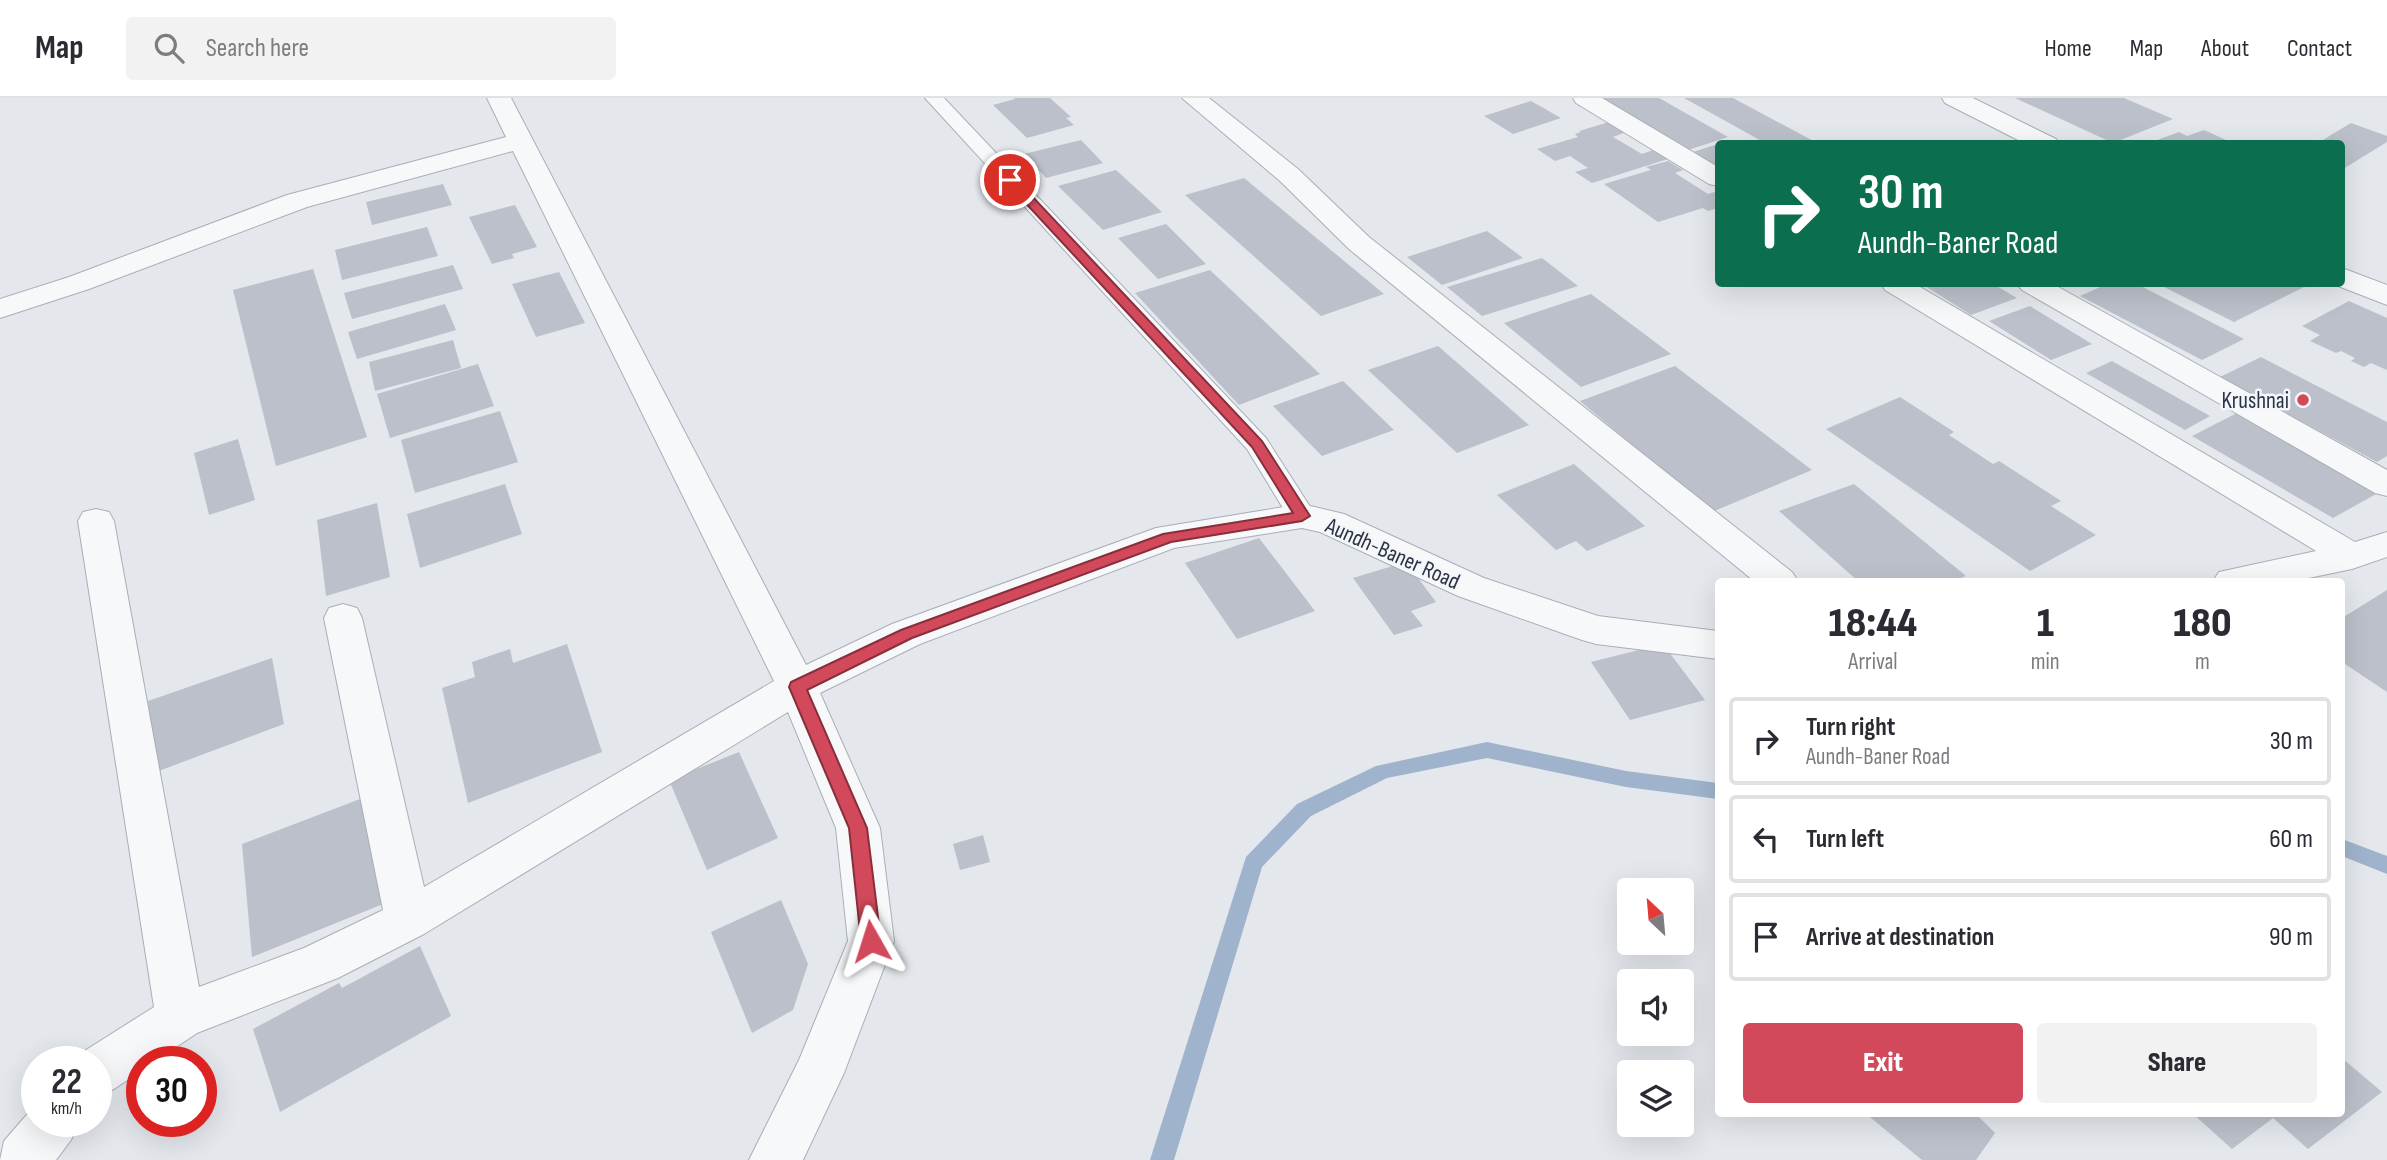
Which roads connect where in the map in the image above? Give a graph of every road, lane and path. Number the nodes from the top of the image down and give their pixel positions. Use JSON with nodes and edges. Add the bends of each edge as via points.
{"nodes":[{"id":1,"x":499,"y":98,"type":"edge"},
{"id":2,"x":934,"y":98,"type":"edge"},
{"id":3,"x":1194,"y":98,"type":"edge"},
{"id":4,"x":1585,"y":98,"type":"edge"},
{"id":5,"x":1954,"y":98,"type":"edge"},
{"id":6,"x":2039,"y":140,"type":"edge"},
{"id":7,"x":520,"y":141,"type":"junction"},
{"id":8,"x":1715,"y":176,"type":"edge"},
{"id":9,"x":2345,"y":278,"type":"edge"},
{"id":10,"x":1900,"y":287,"type":"edge"},
{"id":11,"x":2037,"y":287,"type":"edge"},
{"id":12,"x":2387,"y":296,"type":"edge"},
{"id":13,"x":0,"y":309,"type":"edge"},
{"id":14,"x":2387,"y":485,"type":"edge"},
{"id":15,"x":1302,"y":516,"type":"junction"},
{"id":16,"x":96,"y":521,"type":"dead end"},
{"id":17,"x":2387,"y":544,"type":"edge"},
{"id":18,"x":2352,"y":556,"type":"junction"},
{"id":19,"x":1775,"y":578,"type":"edge"},
{"id":20,"x":2246,"y":578,"type":"edge"},
{"id":21,"x":343,"y":618,"type":"dead end"},
{"id":22,"x":1715,"y":645,"type":"edge"},
{"id":23,"x":797,"y":687,"type":"junction"},
{"id":24,"x":408,"y":920,"type":"junction"},
{"id":25,"x":180,"y":1017,"type":"junction"},
{"id":26,"x":112,"y":1062,"type":"edge"},
{"id":27,"x":41,"y":1137,"type":"edge"},
{"id":28,"x":23,"y":1160,"type":"edge"},
{"id":29,"x":775,"y":1160,"type":"edge"}],
"edges":[{"from":1,"to":7,"type":"street"},
{"from":2,"to":15,"type":"lane","via":[[1257,444]]},
{"from":3,"to":19,"type":"street","via":[[1289,175],[1359,243]]},
{"from":4,"to":8,"type":"street"},
{"from":5,"to":6,"type":"street"},
{"from":7,"to":13,"type":"street","via":[[298,201]]},
{"from":7,"to":23,"type":"street"},
{"from":9,"to":12,"type":"street"},
{"from":10,"to":18,"type":"street"},
{"from":11,"to":14,"type":"street"},
{"from":15,"to":22,"type":"street","name":"Aundh-Baner Road","via":[[1331,523],[1471,587],[1596,630]]},
{"from":15,"to":23,"type":"street","name":"Aundh-Baner Road","via":[[1169,537],[906,634]]},
{"from":16,"to":25,"type":"street"},
{"from":17,"to":18,"type":"street"},
{"from":18,"to":20,"type":"street"},
{"from":21,"to":24,"type":"street"},
{"from":23,"to":24,"type":"street","name":"Aundh-Baner Road"},
{"from":23,"to":29,"type":"street","via":[[858,828],[871,941],[819,1073]]},
{"from":24,"to":25,"type":"street","name":"Aundh-Baner Road","via":[[321,963]]},
{"from":25,"to":26,"type":"street","name":"Aundh-Baner Road"},
{"from":27,"to":28,"type":"street"}]}
